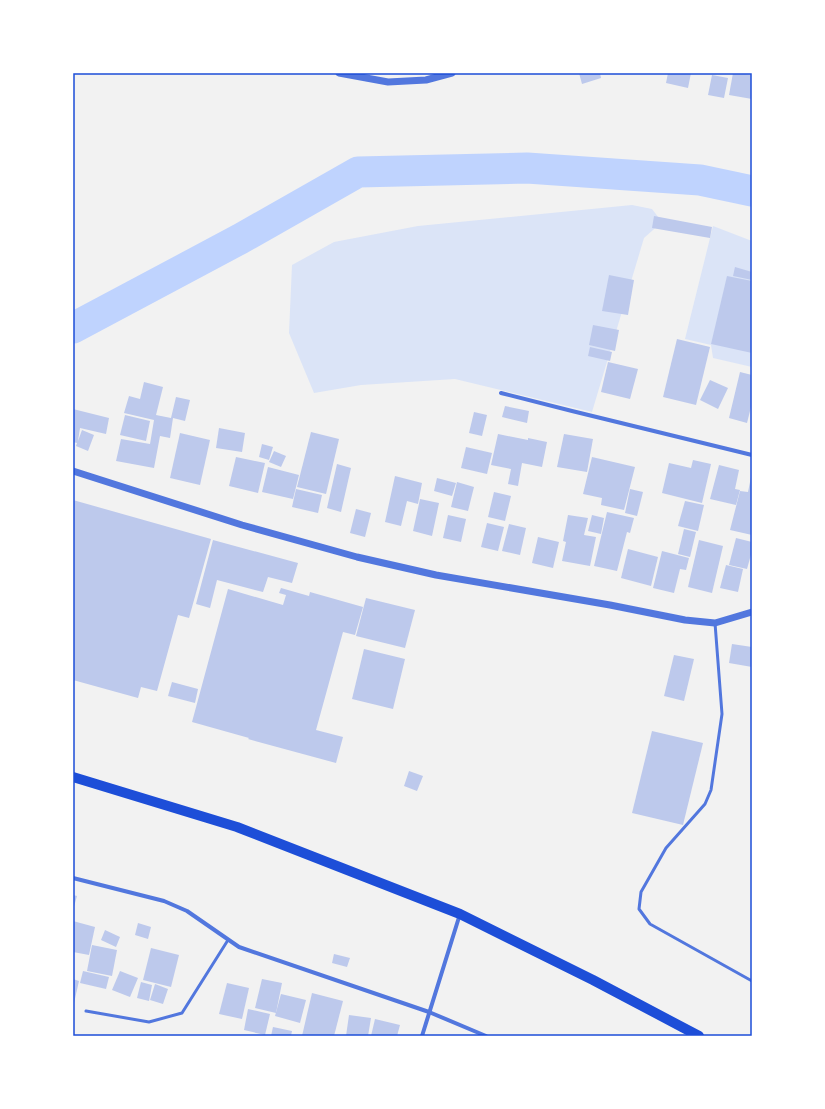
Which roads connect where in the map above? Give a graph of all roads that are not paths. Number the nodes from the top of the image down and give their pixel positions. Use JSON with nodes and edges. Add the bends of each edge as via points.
{"nodes":[{"id":1,"x":339,"y":73,"type":"edge"},
{"id":2,"x":452,"y":73,"type":"edge"},
{"id":3,"x":501,"y":393,"type":"dead end"},
{"id":4,"x":752,"y":454,"type":"edge"},
{"id":5,"x":73,"y":471,"type":"edge"},
{"id":6,"x":752,"y":612,"type":"edge"},
{"id":7,"x":715,"y":623,"type":"junction"},
{"id":8,"x":73,"y":777,"type":"edge"},
{"id":9,"x":73,"y":878,"type":"edge"},
{"id":10,"x":460,"y":914,"type":"junction"},
{"id":11,"x":228,"y":940,"type":"junction"},
{"id":12,"x":752,"y":981,"type":"edge"},
{"id":13,"x":86,"y":1011,"type":"dead end"},
{"id":14,"x":429,"y":1012,"type":"junction"},
{"id":15,"x":422,"y":1036,"type":"edge"},
{"id":16,"x":486,"y":1036,"type":"edge"},
{"id":17,"x":699,"y":1036,"type":"edge"}],
"edges":[{"from":1,"to":2,"type":"street","via":[[388,82],[426,80]]},
{"from":3,"to":4,"type":"street"},
{"from":5,"to":7,"type":"street","via":[[242,525],[357,557],[436,575]]},
{"from":6,"to":7,"type":"street"},
{"from":7,"to":12,"type":"lane","via":[[722,714],[711,790],[705,804],[666,848],[641,892],[640,909],[650,924]]},
{"from":8,"to":10,"type":"main road","via":[[237,827]]},
{"from":9,"to":11,"type":"street","via":[[164,902],[187,911]]},
{"from":10,"to":14,"type":"street"},
{"from":10,"to":17,"type":"main road"},
{"from":11,"to":13,"type":"lane","via":[[182,1013],[149,1022]]},
{"from":11,"to":14,"type":"street","via":[[239,947]]},
{"from":14,"to":15,"type":"street"},
{"from":14,"to":16,"type":"street"}]}
